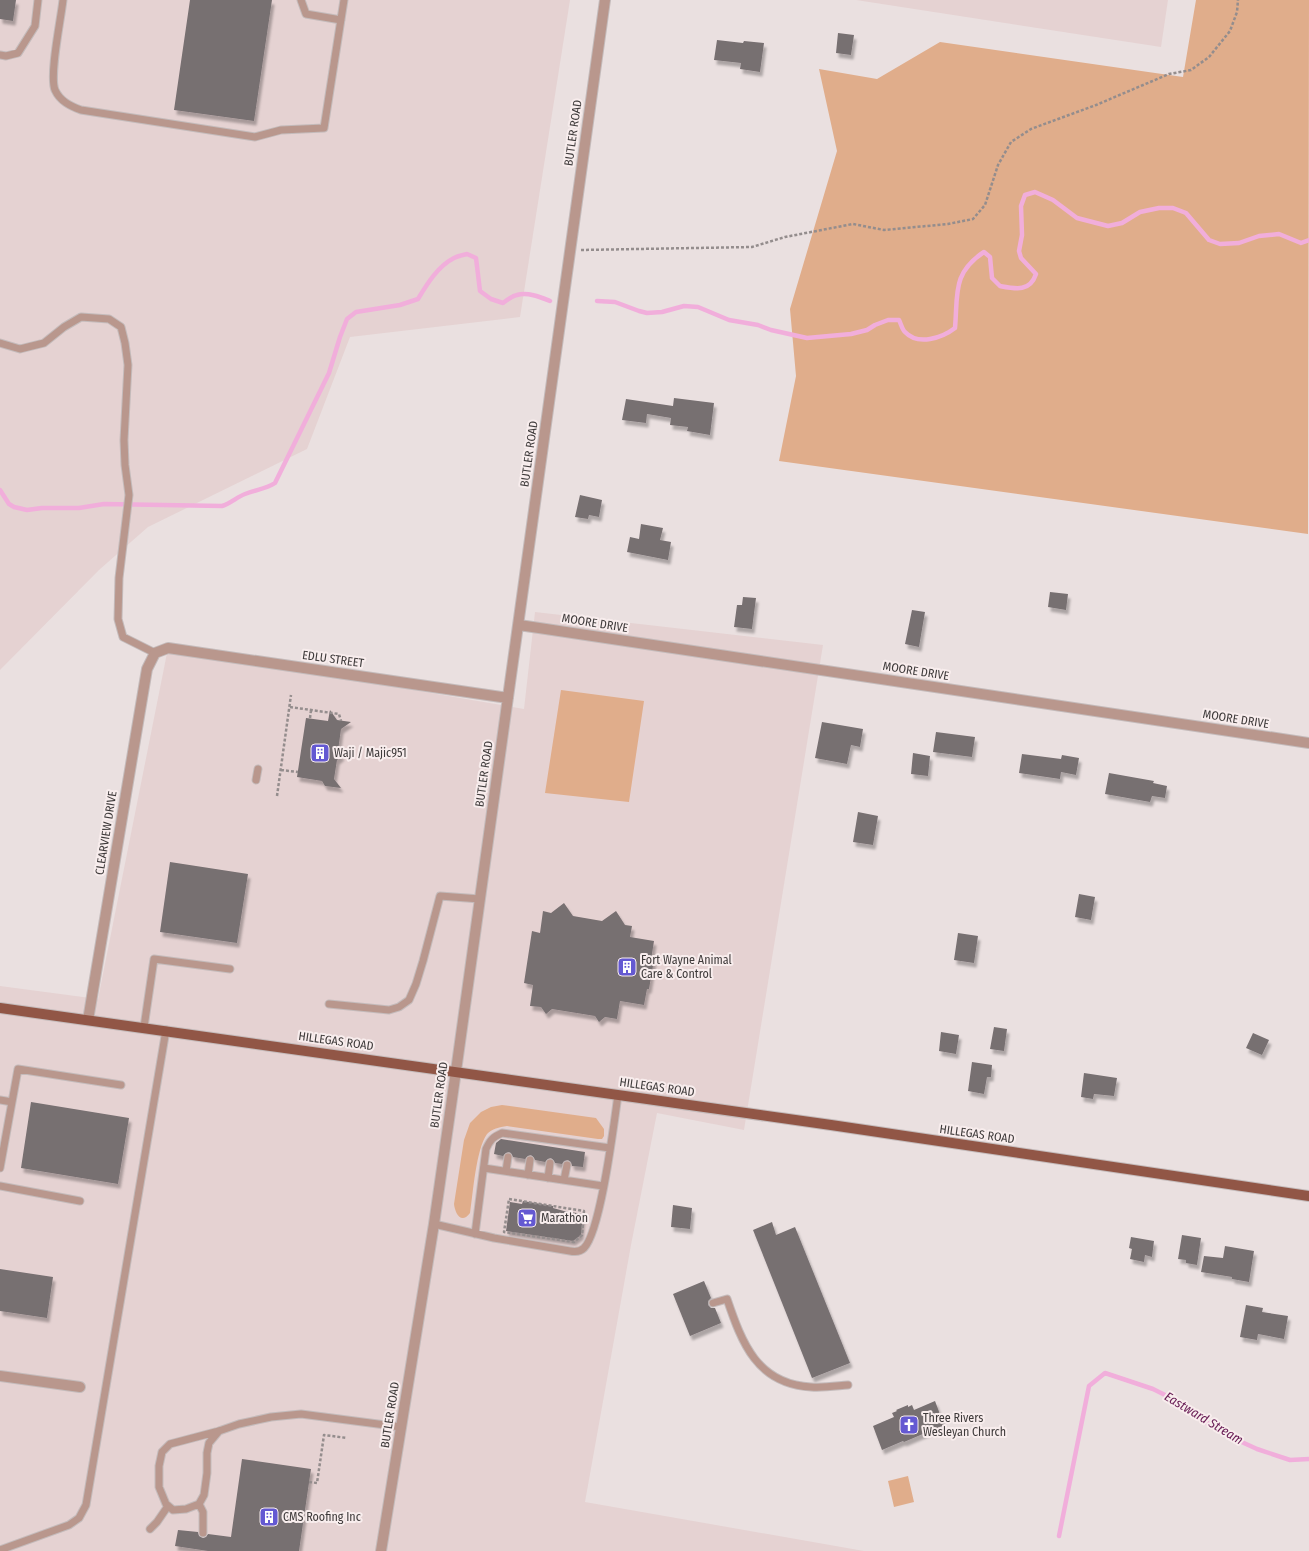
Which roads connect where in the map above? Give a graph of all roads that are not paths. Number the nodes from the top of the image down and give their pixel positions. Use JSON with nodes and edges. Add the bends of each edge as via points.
{"nodes":[{"id":1,"x":38,"y":0,"type":"edge"},
{"id":2,"x":63,"y":0,"type":"edge"},
{"id":3,"x":300,"y":0,"type":"edge"},
{"id":4,"x":344,"y":0,"type":"edge"},
{"id":5,"x":605,"y":0,"type":"edge"},
{"id":6,"x":341,"y":20,"type":"junction"},
{"id":7,"x":0,"y":55,"type":"edge"},
{"id":8,"x":0,"y":343,"type":"edge"},
{"id":9,"x":519,"y":625,"type":"junction"},
{"id":10,"x":155,"y":653,"type":"junction"},
{"id":11,"x":508,"y":698,"type":"junction"},
{"id":12,"x":1309,"y":743,"type":"edge"},
{"id":13,"x":258,"y":769,"type":"dead end"},
{"id":14,"x":256,"y":780,"type":"dead end"},
{"id":15,"x":480,"y":899,"type":"junction"},
{"id":16,"x":230,"y":969,"type":"dead end"},
{"id":17,"x":329,"y":1004,"type":"dead end"},
{"id":18,"x":0,"y":1008,"type":"edge"},
{"id":19,"x":88,"y":1020,"type":"junction"},
{"id":20,"x":144,"y":1028,"type":"junction"},
{"id":21,"x":166,"y":1030,"type":"junction"},
{"id":22,"x":456,"y":1071,"type":"junction"},
{"id":23,"x":121,"y":1085,"type":"dead end"},
{"id":24,"x":618,"y":1095,"type":"junction"},
{"id":25,"x":0,"y":1100,"type":"edge"},
{"id":26,"x":12,"y":1102,"type":"junction"},
{"id":27,"x":610,"y":1148,"type":"junction"},
{"id":28,"x":508,"y":1156,"type":"dead end"},
{"id":29,"x":530,"y":1160,"type":"dead end"},
{"id":30,"x":550,"y":1163,"type":"dead end"},
{"id":31,"x":567,"y":1165,"type":"dead end"},
{"id":32,"x":0,"y":1168,"type":"edge"},
{"id":33,"x":484,"y":1168,"type":"junction"},
{"id":34,"x":506,"y":1171,"type":"junction"},
{"id":35,"x":528,"y":1175,"type":"junction"},
{"id":36,"x":548,"y":1178,"type":"junction"},
{"id":37,"x":564,"y":1180,"type":"junction"},
{"id":38,"x":0,"y":1186,"type":"edge"},
{"id":39,"x":603,"y":1186,"type":"junction"},
{"id":40,"x":1309,"y":1196,"type":"edge"},
{"id":41,"x":80,"y":1201,"type":"dead end"},
{"id":42,"x":434,"y":1224,"type":"junction"},
{"id":43,"x":475,"y":1234,"type":"junction"},
{"id":44,"x":713,"y":1303,"type":"dead end"},
{"id":45,"x":0,"y":1376,"type":"edge"},
{"id":46,"x":848,"y":1385,"type":"dead end"},
{"id":47,"x":80,"y":1387,"type":"dead end"},
{"id":48,"x":401,"y":1427,"type":"junction"},
{"id":49,"x":219,"y":1431,"type":"junction"},
{"id":50,"x":199,"y":1504,"type":"junction"},
{"id":51,"x":168,"y":1506,"type":"junction"},
{"id":52,"x":150,"y":1529,"type":"dead end"},
{"id":53,"x":203,"y":1533,"type":"dead end"},
{"id":54,"x":0,"y":1550,"type":"edge"},
{"id":55,"x":381,"y":1551,"type":"edge"}],
"edges":[{"from":1,"to":7,"type":"lane","via":[[35,26],[18,53]]},
{"from":2,"to":6,"type":"lane","via":[[53,75],[55,90],[65,104],[81,110],[255,137],[281,130],[324,128]]},
{"from":3,"to":6,"type":"lane","via":[[306,14]]},
{"from":4,"to":6,"type":"lane"},
{"from":5,"to":9,"type":"street","name":"BUTLER ROAD"},
{"from":8,"to":10,"type":"lane","via":[[20,349],[44,343],[81,317],[109,319],[121,327],[128,365],[124,440],[129,495],[119,578],[118,619],[123,636]]},
{"from":9,"to":11,"type":"street","name":"BUTLER ROAD"},
{"from":9,"to":12,"type":"street","name":"MOORE DRIVE"},
{"from":10,"to":11,"type":"street","name":"EDLU STREET","via":[[168,648]]},
{"from":10,"to":19,"type":"street","name":"CLEARVIEW DRIVE","via":[[147,669]]},
{"from":11,"to":15,"type":"street","name":"BUTLER ROAD"},
{"from":13,"to":14,"type":"lane"},
{"from":15,"to":17,"type":"lane","via":[[440,896],[422,966],[410,1000],[389,1010]]},
{"from":15,"to":22,"type":"street","name":"BUTLER ROAD"},
{"from":16,"to":20,"type":"lane","via":[[154,960]]},
{"from":18,"to":19,"type":"main road","name":"HILLEGAS ROAD"},
{"from":19,"to":20,"type":"main road","name":"HILLEGAS ROAD"},
{"from":20,"to":21,"type":"main road","name":"HILLEGAS ROAD"},
{"from":21,"to":22,"type":"main road","name":"HILLEGAS ROAD"},
{"from":21,"to":54,"type":"lane","via":[[86,1505],[79,1518],[69,1525]]},
{"from":22,"to":24,"type":"main road","name":"HILLEGAS ROAD"},
{"from":22,"to":42,"type":"street","name":"BUTLER ROAD"},
{"from":23,"to":26,"type":"lane","via":[[18,1069]]},
{"from":24,"to":27,"type":"lane"},
{"from":24,"to":40,"type":"main road","name":"HILLEGAS ROAD"},
{"from":25,"to":26,"type":"lane"},
{"from":26,"to":32,"type":"lane"},
{"from":27,"to":33,"type":"lane","via":[[553,1144],[511,1138],[502,1133],[494,1136],[489,1142]]},
{"from":27,"to":39,"type":"lane"},
{"from":28,"to":34,"type":"lane"},
{"from":29,"to":35,"type":"lane"},
{"from":30,"to":36,"type":"lane"},
{"from":31,"to":37,"type":"lane"},
{"from":33,"to":34,"type":"lane"},
{"from":33,"to":43,"type":"lane"},
{"from":34,"to":35,"type":"lane"},
{"from":35,"to":36,"type":"lane"},
{"from":36,"to":37,"type":"lane"},
{"from":37,"to":39,"type":"lane"},
{"from":38,"to":41,"type":"lane"},
{"from":39,"to":43,"type":"lane","via":[[596,1223],[589,1242],[578,1252]]},
{"from":42,"to":43,"type":"lane"},
{"from":42,"to":48,"type":"street","name":"BUTLER ROAD"},
{"from":44,"to":46,"type":"lane","via":[[728,1299],[745,1347],[755,1361],[772,1374],[797,1385]]},
{"from":45,"to":47,"type":"street"},
{"from":48,"to":49,"type":"lane","via":[[301,1414],[271,1417]]},
{"from":48,"to":55,"type":"street","name":"BUTLER ROAD"},
{"from":49,"to":50,"type":"lane","via":[[209,1443],[204,1495]]},
{"from":49,"to":51,"type":"lane","via":[[170,1444],[162,1452],[159,1487]]},
{"from":50,"to":51,"type":"lane","via":[[173,1510]]},
{"from":50,"to":53,"type":"lane","via":[[203,1512]]},
{"from":51,"to":52,"type":"lane"}]}
